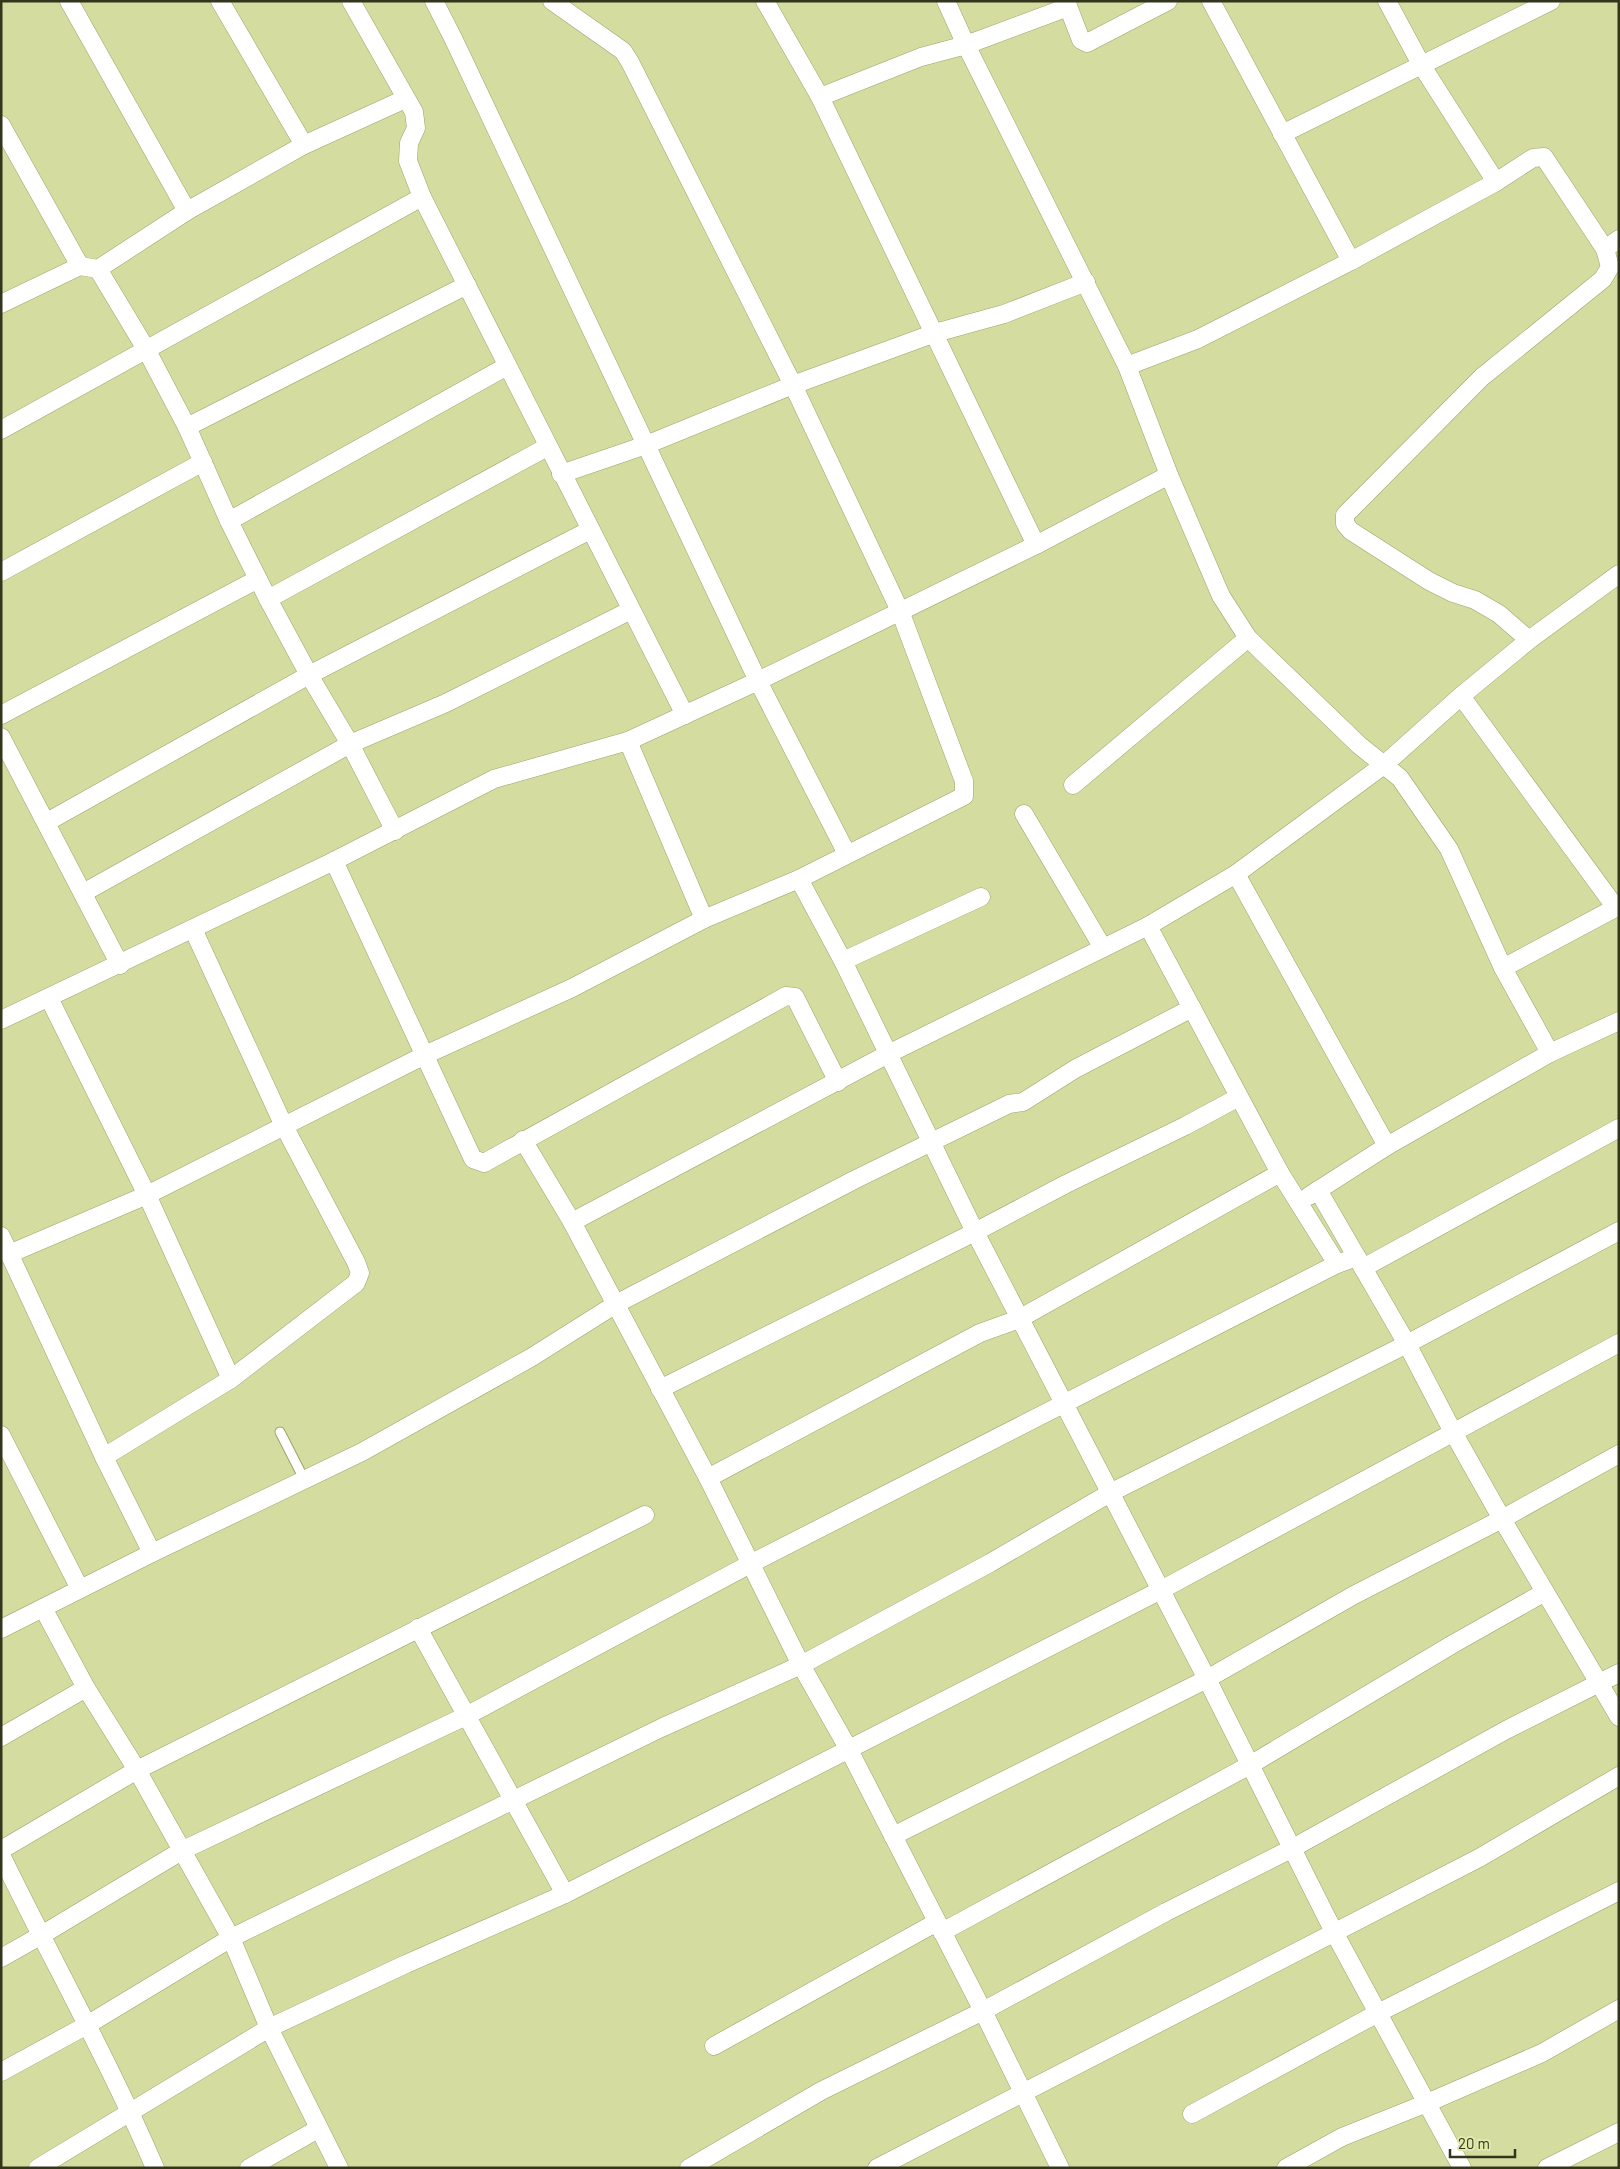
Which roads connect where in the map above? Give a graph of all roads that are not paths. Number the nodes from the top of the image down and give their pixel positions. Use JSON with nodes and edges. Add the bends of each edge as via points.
{"nodes":[{"id":1,"x":69,"y":1,"type":"edge"},
{"id":2,"x":220,"y":1,"type":"edge"},
{"id":3,"x":351,"y":1,"type":"edge"},
{"id":4,"x":434,"y":1,"type":"edge"},
{"id":5,"x":552,"y":1,"type":"edge"},
{"id":6,"x":765,"y":1,"type":"edge"},
{"id":7,"x":946,"y":1,"type":"edge"},
{"id":8,"x":1168,"y":1,"type":"edge"},
{"id":9,"x":1211,"y":1,"type":"edge"},
{"id":10,"x":1387,"y":1,"type":"edge"},
{"id":11,"x":1546,"y":2,"type":"edge"},
{"id":12,"x":1067,"y":4,"type":"edge"},
{"id":13,"x":966,"y":45,"type":"junction"},
{"id":14,"x":1422,"y":66,"type":"junction"},
{"id":15,"x":820,"y":97,"type":"junction"},
{"id":16,"x":405,"y":99,"type":"junction"},
{"id":17,"x":1,"y":126,"type":"edge"},
{"id":18,"x":1282,"y":134,"type":"junction"},
{"id":19,"x":304,"y":145,"type":"junction"},
{"id":20,"x":1496,"y":182,"type":"junction"},
{"id":21,"x":422,"y":197,"type":"junction"},
{"id":22,"x":187,"y":211,"type":"junction"},
{"id":23,"x":1612,"y":244,"type":"edge"},
{"id":24,"x":1351,"y":261,"type":"junction"},
{"id":25,"x":80,"y":266,"type":"junction"},
{"id":26,"x":98,"y":269,"type":"junction"},
{"id":27,"x":1086,"y":282,"type":"junction"},
{"id":28,"x":466,"y":285,"type":"junction"},
{"id":29,"x":1,"y":304,"type":"edge"},
{"id":30,"x":935,"y":333,"type":"junction"},
{"id":31,"x":146,"y":349,"type":"junction"},
{"id":32,"x":507,"y":366,"type":"junction"},
{"id":33,"x":1127,"y":366,"type":"junction"},
{"id":34,"x":793,"y":386,"type":"junction"},
{"id":35,"x":187,"y":427,"type":"junction"},
{"id":36,"x":1,"y":430,"type":"edge"},
{"id":37,"x":646,"y":445,"type":"junction"},
{"id":38,"x":547,"y":446,"type":"junction"},
{"id":39,"x":203,"y":462,"type":"junction"},
{"id":40,"x":561,"y":474,"type":"junction"},
{"id":41,"x":1169,"y":475,"type":"junction"},
{"id":42,"x":229,"y":521,"type":"junction"},
{"id":43,"x":590,"y":530,"type":"junction"},
{"id":44,"x":1036,"y":545,"type":"junction"},
{"id":45,"x":1,"y":572,"type":"edge"},
{"id":46,"x":1619,"y":574,"type":"edge"},
{"id":47,"x":258,"y":579,"type":"junction"},
{"id":48,"x":268,"y":599,"type":"junction"},
{"id":49,"x":631,"y":610,"type":"junction"},
{"id":50,"x":900,"y":612,"type":"junction"},
{"id":51,"x":1248,"y":638,"type":"junction"},
{"id":52,"x":1529,"y":640,"type":"junction"},
{"id":53,"x":309,"y":675,"type":"junction"},
{"id":54,"x":758,"y":680,"type":"junction"},
{"id":55,"x":1461,"y":696,"type":"junction"},
{"id":56,"x":1,"y":715,"type":"edge"},
{"id":57,"x":685,"y":715,"type":"junction"},
{"id":58,"x":1,"y":737,"type":"edge"},
{"id":59,"x":628,"y":741,"type":"junction"},
{"id":60,"x":350,"y":744,"type":"junction"},
{"id":61,"x":1385,"y":764,"type":"junction"},
{"id":62,"x":1073,"y":785,"type":"dead end"},
{"id":63,"x":1024,"y":814,"type":"dead end"},
{"id":64,"x":47,"y":822,"type":"junction"},
{"id":65,"x":395,"y":831,"type":"junction"},
{"id":66,"x":848,"y":854,"type":"junction"},
{"id":67,"x":334,"y":861,"type":"junction"},
{"id":68,"x":1236,"y":874,"type":"junction"},
{"id":69,"x":799,"y":879,"type":"junction"},
{"id":70,"x":83,"y":893,"type":"junction"},
{"id":71,"x":982,"y":897,"type":"dead end"},
{"id":72,"x":1618,"y":907,"type":"edge"},
{"id":73,"x":704,"y":919,"type":"junction"},
{"id":74,"x":1148,"y":926,"type":"junction"},
{"id":75,"x":193,"y":929,"type":"junction"},
{"id":76,"x":1103,"y":948,"type":"junction"},
{"id":77,"x":842,"y":961,"type":"junction"},
{"id":78,"x":120,"y":964,"type":"junction"},
{"id":79,"x":1503,"y":968,"type":"junction"},
{"id":80,"x":49,"y":998,"type":"junction"},
{"id":81,"x":1192,"y":1008,"type":"junction"},
{"id":82,"x":1,"y":1020,"type":"edge"},
{"id":83,"x":1619,"y":1021,"type":"edge"},
{"id":84,"x":888,"y":1054,"type":"junction"},
{"id":85,"x":1550,"y":1054,"type":"junction"},
{"id":86,"x":425,"y":1055,"type":"junction"},
{"id":87,"x":838,"y":1082,"type":"junction"},
{"id":88,"x":1239,"y":1097,"type":"junction"},
{"id":89,"x":284,"y":1126,"type":"junction"},
{"id":90,"x":1619,"y":1128,"type":"edge"},
{"id":91,"x":523,"y":1140,"type":"junction"},
{"id":92,"x":931,"y":1141,"type":"junction"},
{"id":93,"x":1388,"y":1146,"type":"junction"},
{"id":94,"x":1280,"y":1173,"type":"junction"},
{"id":95,"x":1318,"y":1190,"type":"junction"},
{"id":96,"x":147,"y":1195,"type":"junction"},
{"id":97,"x":1298,"y":1202,"type":"junction"},
{"id":98,"x":572,"y":1222,"type":"junction"},
{"id":99,"x":1619,"y":1231,"type":"edge"},
{"id":100,"x":975,"y":1232,"type":"junction"},
{"id":101,"x":1,"y":1236,"type":"edge"},
{"id":102,"x":9,"y":1254,"type":"junction"},
{"id":103,"x":1360,"y":1262,"type":"junction"},
{"id":104,"x":1337,"y":1264,"type":"junction"},
{"id":105,"x":616,"y":1304,"type":"junction"},
{"id":106,"x":1019,"y":1319,"type":"junction"},
{"id":107,"x":1407,"y":1344,"type":"junction"},
{"id":108,"x":1619,"y":1344,"type":"edge"},
{"id":109,"x":231,"y":1379,"type":"junction"},
{"id":110,"x":660,"y":1389,"type":"junction"},
{"id":111,"x":1063,"y":1404,"type":"junction"},
{"id":112,"x":280,"y":1432,"type":"dead end"},
{"id":113,"x":1453,"y":1432,"type":"junction"},
{"id":114,"x":1,"y":1435,"type":"edge"},
{"id":115,"x":1619,"y":1454,"type":"edge"},
{"id":116,"x":104,"y":1457,"type":"junction"},
{"id":117,"x":708,"y":1478,"type":"junction"},
{"id":118,"x":304,"y":1479,"type":"junction"},
{"id":119,"x":1110,"y":1493,"type":"junction"},
{"id":120,"x":644,"y":1515,"type":"dead end"},
{"id":121,"x":1502,"y":1519,"type":"junction"},
{"id":122,"x":152,"y":1553,"type":"junction"},
{"id":123,"x":750,"y":1564,"type":"junction"},
{"id":124,"x":80,"y":1588,"type":"junction"},
{"id":125,"x":1160,"y":1590,"type":"junction"},
{"id":126,"x":1545,"y":1592,"type":"junction"},
{"id":127,"x":43,"y":1608,"type":"junction"},
{"id":128,"x":418,"y":1628,"type":"junction"},
{"id":129,"x":1,"y":1629,"type":"edge"},
{"id":130,"x":801,"y":1665,"type":"junction"},
{"id":131,"x":1619,"y":1672,"type":"edge"},
{"id":132,"x":1207,"y":1679,"type":"junction"},
{"id":133,"x":1599,"y":1683,"type":"junction"},
{"id":134,"x":86,"y":1688,"type":"junction"},
{"id":135,"x":468,"y":1715,"type":"junction"},
{"id":136,"x":1619,"y":1717,"type":"edge"},
{"id":137,"x":1,"y":1737,"type":"edge"},
{"id":138,"x":848,"y":1748,"type":"junction"},
{"id":139,"x":1250,"y":1765,"type":"junction"},
{"id":140,"x":137,"y":1770,"type":"junction"},
{"id":141,"x":1619,"y":1776,"type":"edge"},
{"id":142,"x":514,"y":1802,"type":"junction"},
{"id":143,"x":893,"y":1836,"type":"junction"},
{"id":144,"x":1292,"y":1849,"type":"junction"},
{"id":145,"x":1,"y":1850,"type":"edge"},
{"id":146,"x":183,"y":1850,"type":"junction"},
{"id":147,"x":1,"y":1855,"type":"edge"},
{"id":148,"x":1619,"y":1891,"type":"edge"},
{"id":149,"x":565,"y":1894,"type":"junction"},
{"id":150,"x":940,"y":1927,"type":"junction"},
{"id":151,"x":1334,"y":1932,"type":"junction"},
{"id":152,"x":40,"y":1936,"type":"junction"},
{"id":153,"x":231,"y":1938,"type":"junction"},
{"id":154,"x":1,"y":1958,"type":"edge"},
{"id":155,"x":1619,"y":2010,"type":"edge"},
{"id":156,"x":982,"y":2011,"type":"junction"},
{"id":157,"x":1378,"y":2013,"type":"junction"},
{"id":158,"x":87,"y":2025,"type":"junction"},
{"id":159,"x":269,"y":2028,"type":"junction"},
{"id":160,"x":714,"y":2046,"type":"dead end"},
{"id":161,"x":1,"y":2072,"type":"edge"},
{"id":162,"x":1023,"y":2094,"type":"junction"},
{"id":163,"x":1427,"y":2103,"type":"junction"},
{"id":164,"x":130,"y":2111,"type":"junction"},
{"id":165,"x":1192,"y":2114,"type":"dead end"},
{"id":166,"x":318,"y":2129,"type":"junction"},
{"id":167,"x":1619,"y":2132,"type":"edge"},
{"id":168,"x":38,"y":2168,"type":"edge"},
{"id":169,"x":155,"y":2168,"type":"edge"},
{"id":170,"x":249,"y":2168,"type":"edge"},
{"id":171,"x":339,"y":2168,"type":"edge"},
{"id":172,"x":689,"y":2168,"type":"edge"},
{"id":173,"x":877,"y":2168,"type":"edge"},
{"id":174,"x":1060,"y":2168,"type":"edge"},
{"id":175,"x":1286,"y":2168,"type":"edge"},
{"id":176,"x":1462,"y":2168,"type":"edge"},
{"id":177,"x":1547,"y":2168,"type":"edge"}],
"edges":[{"from":1,"to":22,"type":"street"},
{"from":2,"to":19,"type":"street"},
{"from":3,"to":16,"type":"street"},
{"from":4,"to":37,"type":"street"},
{"from":5,"to":34,"type":"street","via":[[623,51],[630,62]]},
{"from":6,"to":15,"type":"street"},
{"from":7,"to":13,"type":"street"},
{"from":8,"to":12,"type":"street","via":[[1087,43],[1080,40]]},
{"from":9,"to":18,"type":"street"},
{"from":10,"to":14,"type":"street"},
{"from":11,"to":14,"type":"street"},
{"from":12,"to":13,"type":"street"},
{"from":13,"to":15,"type":"street","via":[[921,57]]},
{"from":13,"to":27,"type":"street"},
{"from":14,"to":18,"type":"street"},
{"from":14,"to":20,"type":"street"},
{"from":15,"to":30,"type":"street"},
{"from":16,"to":19,"type":"street"},
{"from":16,"to":21,"type":"street","via":[[414,112],[416,128],[409,143],[408,162]]},
{"from":17,"to":25,"type":"street"},
{"from":18,"to":24,"type":"street"},
{"from":19,"to":22,"type":"street"},
{"from":20,"to":23,"type":"street","via":[[1533,158],[1544,157]]},
{"from":20,"to":24,"type":"street"},
{"from":21,"to":28,"type":"street"},
{"from":21,"to":31,"type":"street"},
{"from":22,"to":26,"type":"street"},
{"from":23,"to":52,"type":"street","via":[[1610,266],[1602,278],[1482,377],[1345,515],[1345,524],[1351,531],[1429,581],[1475,600],[1498,614]]},
{"from":24,"to":33,"type":"street","via":[[1198,339]]},
{"from":25,"to":26,"type":"street"},
{"from":25,"to":29,"type":"street"},
{"from":26,"to":31,"type":"street"},
{"from":27,"to":30,"type":"street","via":[[1004,314]]},
{"from":27,"to":33,"type":"street"},
{"from":28,"to":32,"type":"street"},
{"from":28,"to":35,"type":"street"},
{"from":30,"to":34,"type":"street"},
{"from":30,"to":44,"type":"street"},
{"from":31,"to":35,"type":"street"},
{"from":31,"to":36,"type":"street"},
{"from":32,"to":38,"type":"street"},
{"from":32,"to":42,"type":"street"},
{"from":33,"to":41,"type":"street"},
{"from":34,"to":37,"type":"street"},
{"from":34,"to":50,"type":"street"},
{"from":35,"to":39,"type":"street"},
{"from":37,"to":40,"type":"street"},
{"from":37,"to":54,"type":"street"},
{"from":38,"to":40,"type":"street"},
{"from":38,"to":48,"type":"street"},
{"from":39,"to":42,"type":"street"},
{"from":39,"to":45,"type":"street"},
{"from":40,"to":43,"type":"street"},
{"from":41,"to":44,"type":"street"},
{"from":41,"to":51,"type":"street","via":[[1221,596]]},
{"from":42,"to":47,"type":"street"},
{"from":43,"to":49,"type":"street"},
{"from":43,"to":53,"type":"street"},
{"from":44,"to":50,"type":"street"},
{"from":46,"to":52,"type":"street"},
{"from":47,"to":48,"type":"street"},
{"from":47,"to":56,"type":"street"},
{"from":48,"to":53,"type":"street"},
{"from":49,"to":57,"type":"street"},
{"from":49,"to":60,"type":"street","via":[[462,695]]},
{"from":50,"to":54,"type":"street"},
{"from":50,"to":66,"type":"street","via":[[964,781],[964,796]]},
{"from":51,"to":61,"type":"street","via":[[1359,745]]},
{"from":51,"to":62,"type":"street"},
{"from":52,"to":55,"type":"street"},
{"from":53,"to":60,"type":"street"},
{"from":53,"to":64,"type":"street"},
{"from":54,"to":57,"type":"street"},
{"from":54,"to":66,"type":"street"},
{"from":55,"to":61,"type":"street"},
{"from":55,"to":72,"type":"street"},
{"from":57,"to":59,"type":"street"},
{"from":58,"to":64,"type":"street"},
{"from":59,"to":65,"type":"street","via":[[494,779]]},
{"from":59,"to":73,"type":"street"},
{"from":60,"to":65,"type":"street"},
{"from":60,"to":70,"type":"street"},
{"from":61,"to":68,"type":"street"},
{"from":61,"to":79,"type":"street","via":[[1400,778],[1449,849]]},
{"from":63,"to":76,"type":"street"},
{"from":64,"to":70,"type":"street"},
{"from":65,"to":67,"type":"street"},
{"from":66,"to":69,"type":"street"},
{"from":67,"to":75,"type":"street"},
{"from":67,"to":86,"type":"street"},
{"from":68,"to":74,"type":"street"},
{"from":68,"to":93,"type":"street"},
{"from":69,"to":73,"type":"street"},
{"from":69,"to":77,"type":"street"},
{"from":70,"to":78,"type":"street"},
{"from":71,"to":77,"type":"street"},
{"from":72,"to":79,"type":"street"},
{"from":73,"to":86,"type":"street","via":[[572,988]]},
{"from":74,"to":76,"type":"street"},
{"from":74,"to":81,"type":"street"},
{"from":75,"to":78,"type":"street"},
{"from":75,"to":89,"type":"street"},
{"from":76,"to":84,"type":"street"},
{"from":77,"to":84,"type":"street"},
{"from":78,"to":80,"type":"street"},
{"from":79,"to":85,"type":"street"},
{"from":80,"to":82,"type":"street"},
{"from":80,"to":96,"type":"street"},
{"from":81,"to":88,"type":"street"},
{"from":81,"to":92,"type":"street","via":[[1075,1069],[1024,1102],[1009,1104]]},
{"from":83,"to":85,"type":"street"},
{"from":84,"to":87,"type":"street"},
{"from":84,"to":92,"type":"street"},
{"from":85,"to":93,"type":"street"},
{"from":86,"to":89,"type":"street"},
{"from":86,"to":91,"type":"street","via":[[473,1159],[484,1163]]},
{"from":87,"to":91,"type":"street","via":[[795,997],[786,996]]},
{"from":87,"to":98,"type":"street"},
{"from":88,"to":94,"type":"street"},
{"from":88,"to":100,"type":"street"},
{"from":89,"to":96,"type":"street"},
{"from":89,"to":109,"type":"street","via":[[360,1274],[356,1282]]},
{"from":90,"to":103,"type":"street"},
{"from":91,"to":98,"type":"street"},
{"from":92,"to":100,"type":"street"},
{"from":92,"to":105,"type":"street"},
{"from":93,"to":95,"type":"street"},
{"from":94,"to":97,"type":"street"},
{"from":94,"to":106,"type":"street"},
{"from":95,"to":97,"type":"street"},
{"from":95,"to":103,"type":"street"},
{"from":96,"to":102,"type":"street"},
{"from":96,"to":109,"type":"street"},
{"from":97,"to":104,"type":"street"},
{"from":98,"to":105,"type":"street"},
{"from":99,"to":107,"type":"street"},
{"from":100,"to":106,"type":"street"},
{"from":100,"to":110,"type":"street"},
{"from":101,"to":102,"type":"street"},
{"from":102,"to":116,"type":"street"},
{"from":103,"to":104,"type":"street"},
{"from":103,"to":107,"type":"street"},
{"from":104,"to":111,"type":"street"},
{"from":105,"to":110,"type":"street"},
{"from":105,"to":118,"type":"street","via":[[532,1357],[362,1452]]},
{"from":106,"to":111,"type":"street"},
{"from":106,"to":117,"type":"street","via":[[980,1333]]},
{"from":107,"to":113,"type":"street"},
{"from":107,"to":119,"type":"street"},
{"from":108,"to":113,"type":"street"},
{"from":109,"to":116,"type":"street"},
{"from":110,"to":117,"type":"street"},
{"from":111,"to":119,"type":"street"},
{"from":111,"to":123,"type":"street"},
{"from":112,"to":118,"type":"lane"},
{"from":113,"to":121,"type":"street"},
{"from":113,"to":125,"type":"street"},
{"from":114,"to":124,"type":"street"},
{"from":115,"to":121,"type":"street"},
{"from":116,"to":122,"type":"street"},
{"from":117,"to":123,"type":"street"},
{"from":118,"to":122,"type":"street"},
{"from":119,"to":125,"type":"street"},
{"from":119,"to":130,"type":"street","via":[[990,1563]]},
{"from":120,"to":128,"type":"street"},
{"from":121,"to":126,"type":"street"},
{"from":121,"to":132,"type":"street","via":[[1354,1595]]},
{"from":122,"to":124,"type":"street"},
{"from":123,"to":130,"type":"street"},
{"from":123,"to":135,"type":"street"},
{"from":124,"to":127,"type":"street"},
{"from":125,"to":132,"type":"street"},
{"from":125,"to":138,"type":"street"},
{"from":126,"to":133,"type":"street"},
{"from":126,"to":139,"type":"street"},
{"from":127,"to":129,"type":"street"},
{"from":127,"to":134,"type":"street"},
{"from":128,"to":135,"type":"street"},
{"from":128,"to":140,"type":"street"},
{"from":130,"to":138,"type":"street"},
{"from":130,"to":142,"type":"street","via":[[661,1728]]},
{"from":131,"to":133,"type":"street"},
{"from":132,"to":139,"type":"street"},
{"from":132,"to":143,"type":"street"},
{"from":133,"to":136,"type":"street"},
{"from":133,"to":144,"type":"street","via":[[1506,1730]]},
{"from":134,"to":137,"type":"street"},
{"from":134,"to":140,"type":"street"},
{"from":135,"to":142,"type":"street"},
{"from":135,"to":146,"type":"street"},
{"from":138,"to":143,"type":"street"},
{"from":138,"to":149,"type":"street"},
{"from":139,"to":144,"type":"street"},
{"from":139,"to":150,"type":"street"},
{"from":140,"to":145,"type":"street"},
{"from":140,"to":146,"type":"street"},
{"from":141,"to":151,"type":"street","via":[[1480,1858]]},
{"from":142,"to":149,"type":"street"},
{"from":142,"to":153,"type":"street"},
{"from":143,"to":150,"type":"street"},
{"from":144,"to":151,"type":"street"},
{"from":144,"to":156,"type":"street","via":[[1166,1912]]},
{"from":146,"to":152,"type":"street"},
{"from":146,"to":153,"type":"street"},
{"from":147,"to":152,"type":"street"},
{"from":148,"to":157,"type":"street"},
{"from":149,"to":159,"type":"street"},
{"from":150,"to":156,"type":"street"},
{"from":150,"to":160,"type":"street"},
{"from":151,"to":157,"type":"street"},
{"from":151,"to":162,"type":"street"},
{"from":152,"to":154,"type":"street"},
{"from":152,"to":158,"type":"street"},
{"from":153,"to":158,"type":"street"},
{"from":153,"to":159,"type":"street"},
{"from":155,"to":163,"type":"street","via":[[1542,2053]]},
{"from":156,"to":162,"type":"street"},
{"from":156,"to":172,"type":"street","via":[[821,2091]]},
{"from":157,"to":163,"type":"street"},
{"from":157,"to":165,"type":"street"},
{"from":158,"to":161,"type":"street"},
{"from":158,"to":164,"type":"street"},
{"from":159,"to":164,"type":"street"},
{"from":159,"to":166,"type":"street"},
{"from":162,"to":173,"type":"street"},
{"from":162,"to":174,"type":"street"},
{"from":163,"to":175,"type":"street","via":[[1342,2137]]},
{"from":163,"to":176,"type":"street"},
{"from":164,"to":168,"type":"street"},
{"from":164,"to":169,"type":"street"},
{"from":166,"to":170,"type":"street"},
{"from":166,"to":171,"type":"street"},
{"from":167,"to":177,"type":"street"}]}
